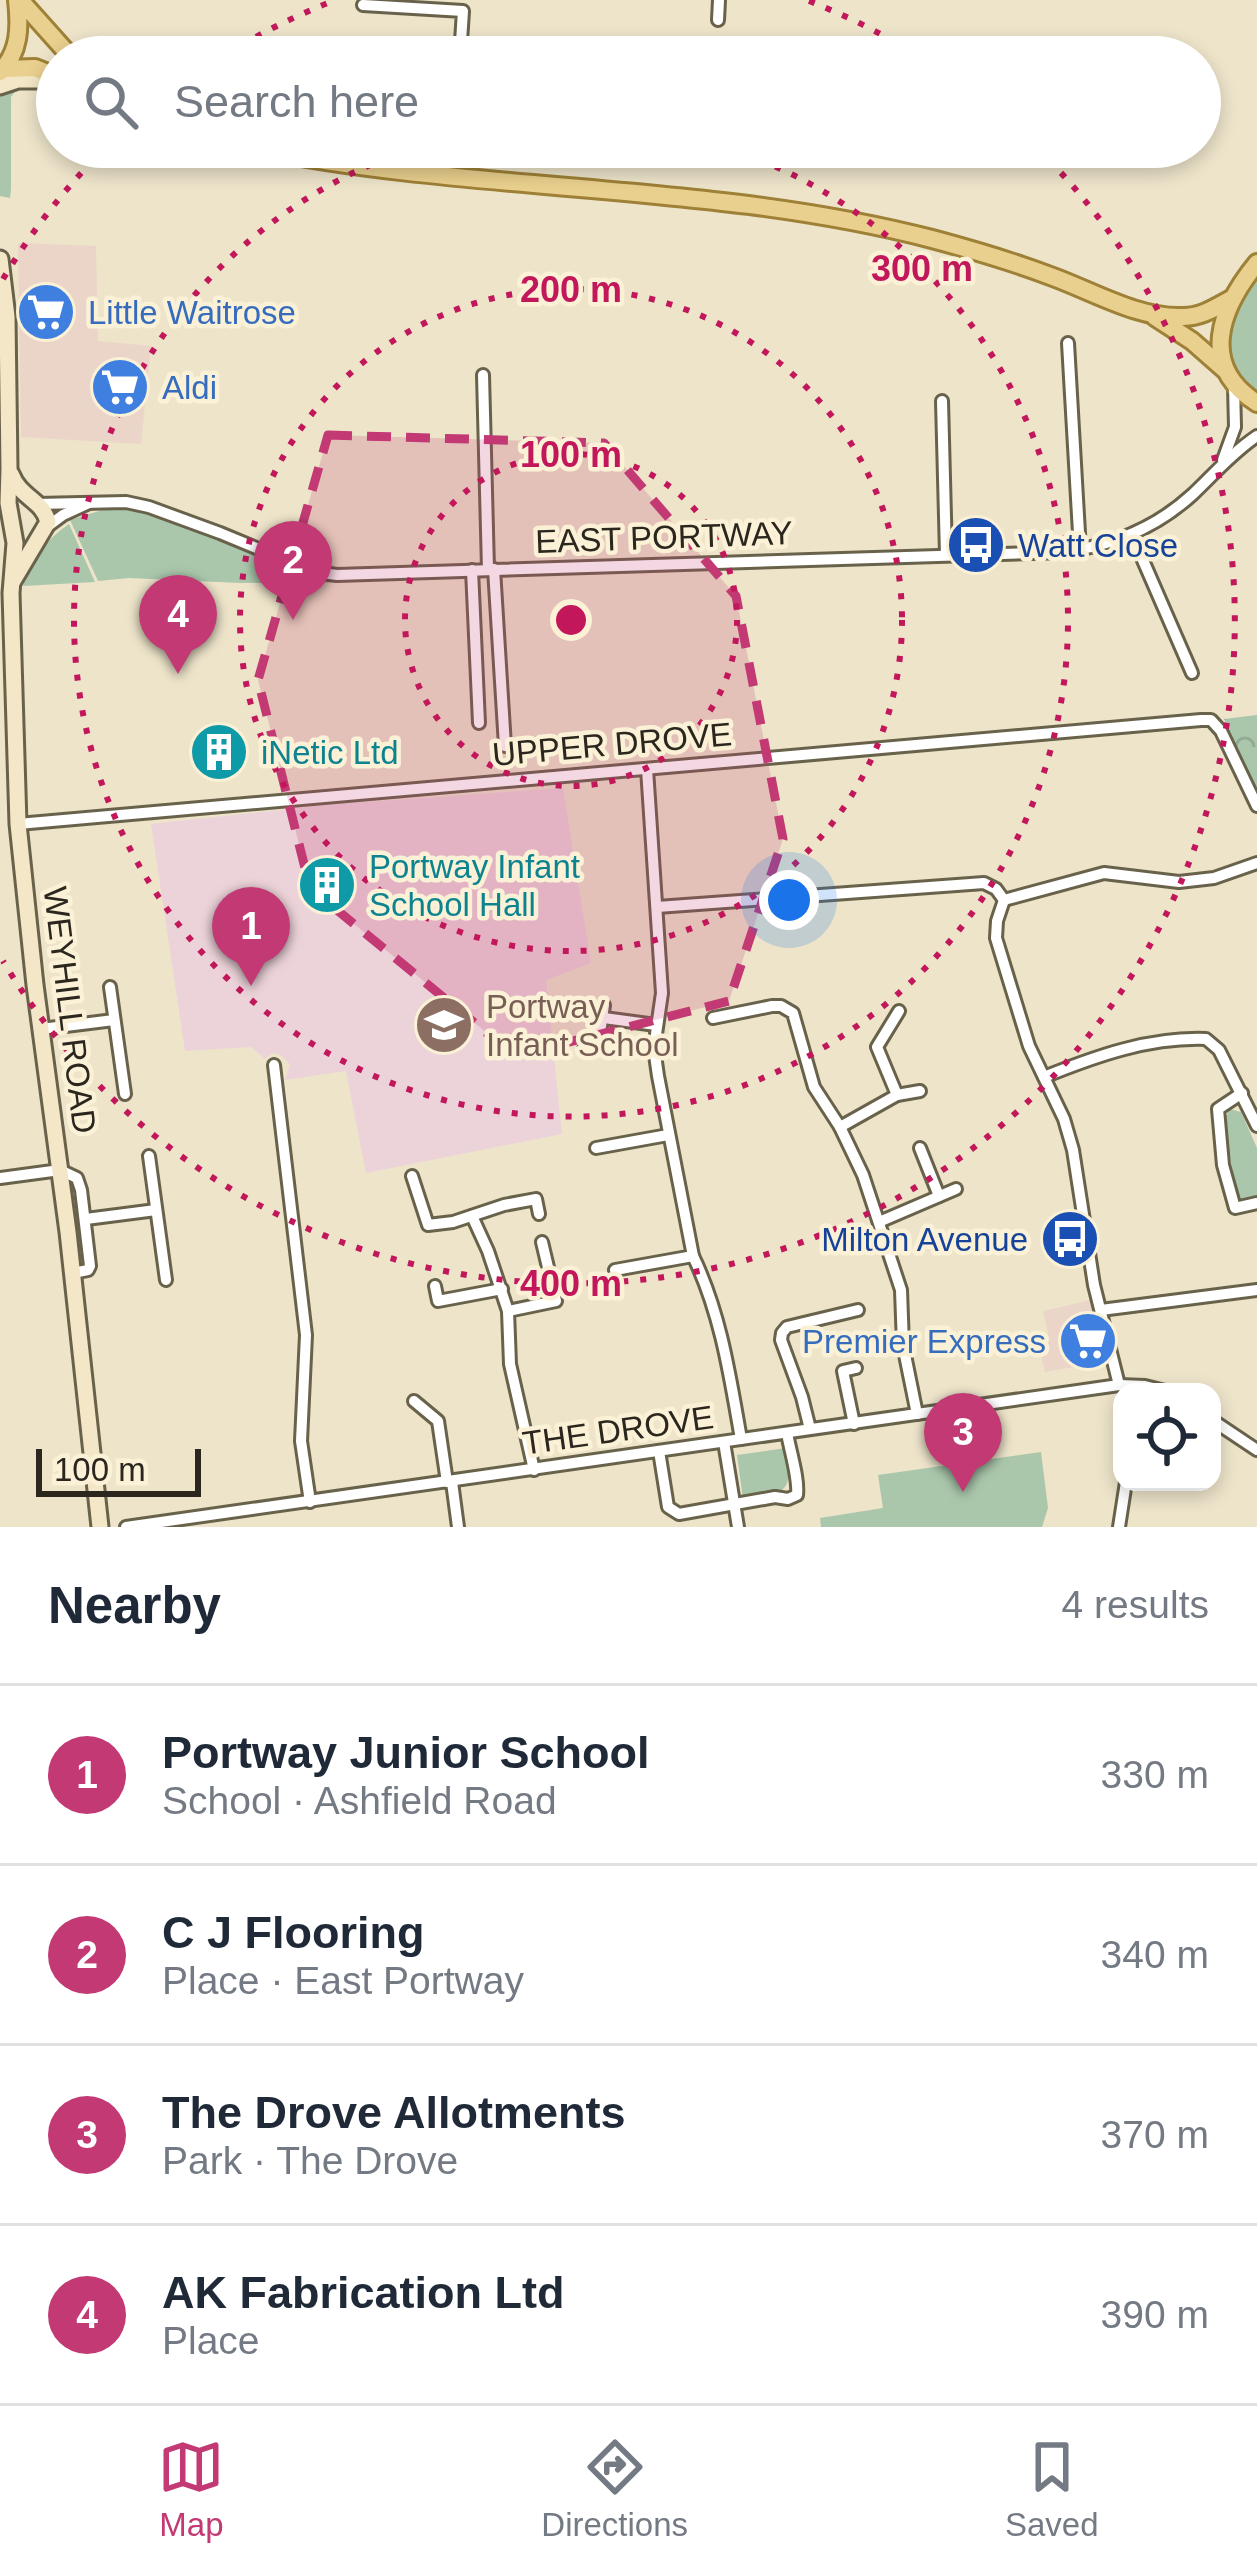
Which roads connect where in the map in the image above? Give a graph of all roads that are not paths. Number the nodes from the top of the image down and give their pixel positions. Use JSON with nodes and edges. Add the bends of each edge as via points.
{"nodes":[{"id":1,"x":18,"y":0,"type":"edge"},
{"id":2,"x":718,"y":0,"type":"edge"},
{"id":3,"x":393,"y":2,"type":"edge"},
{"id":4,"x":363,"y":5,"type":"dead end"},
{"id":5,"x":718,"y":20,"type":"dead end"},
{"id":6,"x":49,"y":36,"type":"edge"},
{"id":7,"x":461,"y":36,"type":"edge"},
{"id":8,"x":36,"y":68,"type":"edge"},
{"id":9,"x":2,"y":76,"type":"edge"},
{"id":10,"x":379,"y":168,"type":"edge"},
{"id":11,"x":0,"y":259,"type":"edge"},
{"id":12,"x":1257,"y":263,"type":"edge"},
{"id":13,"x":1233,"y":298,"type":"junction"},
{"id":14,"x":1153,"y":315,"type":"junction"},
{"id":15,"x":1068,"y":343,"type":"dead end"},
{"id":16,"x":4,"y":355,"type":"edge"},
{"id":17,"x":483,"y":375,"type":"dead end"},
{"id":18,"x":1230,"y":378,"type":"junction"},
{"id":19,"x":942,"y":401,"type":"dead end"},
{"id":20,"x":1257,"y":403,"type":"edge"},
{"id":21,"x":1257,"y":436,"type":"edge"},
{"id":22,"x":6,"y":460,"type":"edge"},
{"id":23,"x":1222,"y":463,"type":"junction"},
{"id":24,"x":34,"y":502,"type":"junction"},
{"id":25,"x":92,"y":502,"type":"junction"},
{"id":26,"x":11,"y":523,"type":"junction"},
{"id":27,"x":43,"y":532,"type":"junction"},
{"id":28,"x":1132,"y":535,"type":"junction"},
{"id":29,"x":1080,"y":550,"type":"junction"},
{"id":30,"x":946,"y":555,"type":"junction"},
{"id":31,"x":491,"y":569,"type":"junction"},
{"id":32,"x":472,"y":570,"type":"junction"},
{"id":33,"x":8,"y":590,"type":"edge"},
{"id":34,"x":1192,"y":673,"type":"dead end"},
{"id":35,"x":7,"y":714,"type":"edge"},
{"id":36,"x":479,"y":723,"type":"dead end"},
{"id":37,"x":505,"y":746,"type":"dead end"},
{"id":38,"x":647,"y":769,"type":"junction"},
{"id":39,"x":1257,"y":806,"type":"edge"},
{"id":40,"x":17,"y":824,"type":"junction"},
{"id":41,"x":1257,"y":863,"type":"edge"},
{"id":42,"x":1004,"y":900,"type":"junction"},
{"id":43,"x":657,"y":907,"type":"junction"},
{"id":44,"x":110,"y":987,"type":"dead end"},
{"id":45,"x":899,"y":1010,"type":"dead end"},
{"id":46,"x":713,"y":1018,"type":"dead end"},
{"id":47,"x":114,"y":1020,"type":"junction"},
{"id":48,"x":656,"y":1025,"type":"junction"},
{"id":49,"x":41,"y":1029,"type":"junction"},
{"id":50,"x":584,"y":1049,"type":"dead end"},
{"id":51,"x":274,"y":1066,"type":"dead end"},
{"id":52,"x":1043,"y":1077,"type":"junction"},
{"id":53,"x":920,"y":1091,"type":"dead end"},
{"id":54,"x":1242,"y":1093,"type":"junction"},
{"id":55,"x":125,"y":1094,"type":"dead end"},
{"id":56,"x":898,"y":1095,"type":"junction"},
{"id":57,"x":1257,"y":1126,"type":"edge"},
{"id":58,"x":840,"y":1127,"type":"junction"},
{"id":59,"x":668,"y":1135,"type":"junction"},
{"id":60,"x":596,"y":1148,"type":"dead end"},
{"id":61,"x":920,"y":1148,"type":"dead end"},
{"id":62,"x":149,"y":1156,"type":"dead end"},
{"id":63,"x":60,"y":1170,"type":"junction"},
{"id":64,"x":412,"y":1176,"type":"dead end"},
{"id":65,"x":0,"y":1178,"type":"edge"},
{"id":66,"x":956,"y":1189,"type":"dead end"},
{"id":67,"x":939,"y":1196,"type":"junction"},
{"id":68,"x":1257,"y":1203,"type":"edge"},
{"id":69,"x":156,"y":1210,"type":"junction"},
{"id":70,"x":539,"y":1214,"type":"dead end"},
{"id":71,"x":472,"y":1216,"type":"junction"},
{"id":72,"x":86,"y":1219,"type":"junction"},
{"id":73,"x":879,"y":1222,"type":"junction"},
{"id":74,"x":428,"y":1225,"type":"junction"},
{"id":75,"x":430,"y":1241,"type":"dead end"},
{"id":76,"x":542,"y":1242,"type":"dead end"},
{"id":77,"x":693,"y":1256,"type":"junction"},
{"id":78,"x":615,"y":1270,"type":"dead end"},
{"id":79,"x":73,"y":1273,"type":"junction"},
{"id":80,"x":166,"y":1280,"type":"dead end"},
{"id":81,"x":435,"y":1286,"type":"dead end"},
{"id":82,"x":502,"y":1289,"type":"junction"},
{"id":83,"x":1257,"y":1290,"type":"edge"},
{"id":84,"x":858,"y":1310,"type":"dead end"},
{"id":85,"x":1101,"y":1310,"type":"junction"},
{"id":86,"x":508,"y":1312,"type":"junction"},
{"id":87,"x":856,"y":1368,"type":"dead end"},
{"id":88,"x":1118,"y":1383,"type":"edge"},
{"id":89,"x":1113,"y":1386,"type":"edge"},
{"id":90,"x":414,"y":1400,"type":"dead end"},
{"id":91,"x":917,"y":1414,"type":"junction"},
{"id":92,"x":854,"y":1424,"type":"junction"},
{"id":93,"x":1221,"y":1426,"type":"edge"},
{"id":94,"x":810,"y":1429,"type":"junction"},
{"id":95,"x":787,"y":1433,"type":"junction"},
{"id":96,"x":1257,"y":1435,"type":"edge"},
{"id":97,"x":1239,"y":1438,"type":"junction"},
{"id":98,"x":741,"y":1439,"type":"junction"},
{"id":99,"x":724,"y":1442,"type":"junction"},
{"id":100,"x":1257,"y":1450,"type":"edge"},
{"id":101,"x":659,"y":1451,"type":"junction"},
{"id":102,"x":534,"y":1470,"type":"junction"},
{"id":103,"x":450,"y":1482,"type":"junction"},
{"id":104,"x":1125,"y":1491,"type":"edge"},
{"id":105,"x":310,"y":1502,"type":"junction"},
{"id":106,"x":734,"y":1504,"type":"junction"},
{"id":107,"x":252,"y":1511,"type":"junction"},
{"id":108,"x":100,"y":1527,"type":"edge"},
{"id":109,"x":126,"y":1527,"type":"edge"},
{"id":110,"x":254,"y":1527,"type":"edge"},
{"id":111,"x":458,"y":1527,"type":"edge"},
{"id":112,"x":738,"y":1527,"type":"edge"},
{"id":113,"x":1119,"y":1527,"type":"edge"}],
"edges":[{"from":1,"to":6,"type":"main road"},
{"from":1,"to":9,"type":"main road","via":[[18,37]]},
{"from":2,"to":5,"type":"street"},
{"from":3,"to":4,"type":"street"},
{"from":3,"to":7,"type":"street","via":[[463,10]]},
{"from":8,"to":9,"type":"main road"},
{"from":10,"to":14,"type":"main road","via":[[850,221],[1012,262]]},
{"from":11,"to":16,"type":"main road","name":"WEYHILL ROAD"},
{"from":12,"to":13,"type":"main road"},
{"from":13,"to":14,"type":"main road","via":[[1196,316]]},
{"from":13,"to":18,"type":"main road","via":[[1220,337]]},
{"from":14,"to":18,"type":"main road"},
{"from":15,"to":29,"type":"street"},
{"from":16,"to":22,"type":"main road","name":"WEYHILL ROAD"},
{"from":17,"to":31,"type":"street"},
{"from":18,"to":20,"type":"main road"},
{"from":18,"to":23,"type":"street","via":[[1235,427]]},
{"from":19,"to":30,"type":"street"},
{"from":21,"to":23,"type":"street","name":"EAST PORTWAY"},
{"from":22,"to":24,"type":"main road","via":[[16,487]]},
{"from":22,"to":26,"type":"main road","name":"WEYHILL ROAD"},
{"from":23,"to":28,"type":"street","name":"EAST PORTWAY","via":[[1179,506]]},
{"from":24,"to":25,"type":"street","name":"EAST PORTWAY"},
{"from":24,"to":26,"type":"main road","via":[[18,505]]},
{"from":24,"to":27,"type":"main road","via":[[46,514]]},
{"from":25,"to":27,"type":"street"},
{"from":25,"to":32,"type":"street","name":"EAST PORTWAY","via":[[149,507],[325,574]]},
{"from":26,"to":27,"type":"main road","via":[[26,539]]},
{"from":26,"to":33,"type":"main road","name":"WEYHILL ROAD","via":[[16,552]]},
{"from":27,"to":33,"type":"main road"},
{"from":28,"to":29,"type":"street","name":"EAST PORTWAY"},
{"from":28,"to":34,"type":"street"},
{"from":29,"to":30,"type":"street","name":"EAST PORTWAY"},
{"from":30,"to":31,"type":"street","name":"EAST PORTWAY"},
{"from":31,"to":32,"type":"street","name":"EAST PORTWAY"},
{"from":31,"to":37,"type":"street"},
{"from":32,"to":36,"type":"street"},
{"from":33,"to":35,"type":"main road","name":"WEYHILL ROAD"},
{"from":35,"to":40,"type":"main road","name":"WEYHILL ROAD"},
{"from":38,"to":39,"type":"street","name":"UPPER DROVE","via":[[1211,720]]},
{"from":38,"to":40,"type":"street","name":"UPPER DROVE"},
{"from":38,"to":43,"type":"street"},
{"from":40,"to":49,"type":"main road","name":"WEYHILL ROAD"},
{"from":41,"to":42,"type":"street","via":[[1179,882],[1104,873]]},
{"from":42,"to":43,"type":"street","via":[[984,883]]},
{"from":42,"to":52,"type":"street","via":[[996,938]]},
{"from":43,"to":48,"type":"street"},
{"from":44,"to":47,"type":"street"},
{"from":45,"to":56,"type":"street","via":[[877,1047]]},
{"from":46,"to":58,"type":"street","via":[[772,1006],[794,1013],[814,1087]]},
{"from":47,"to":49,"type":"street"},
{"from":47,"to":55,"type":"street"},
{"from":48,"to":50,"type":"street","via":[[604,1011]]},
{"from":48,"to":59,"type":"street"},
{"from":49,"to":63,"type":"main road","name":"WEYHILL ROAD"},
{"from":51,"to":105,"type":"street","via":[[306,1335],[301,1441]]},
{"from":52,"to":54,"type":"street","via":[[1131,1047],[1206,1039]]},
{"from":52,"to":85,"type":"street","via":[[1073,1150]]},
{"from":53,"to":56,"type":"street"},
{"from":54,"to":57,"type":"street"},
{"from":54,"to":68,"type":"street","via":[[1217,1109],[1223,1165],[1235,1208]]},
{"from":56,"to":58,"type":"street"},
{"from":58,"to":73,"type":"street"},
{"from":59,"to":60,"type":"street"},
{"from":59,"to":77,"type":"street"},
{"from":61,"to":67,"type":"street"},
{"from":62,"to":69,"type":"street"},
{"from":63,"to":65,"type":"street"},
{"from":63,"to":72,"type":"street","name":"WEYHILL ROAD","via":[[80,1183]]},
{"from":63,"to":79,"type":"main road","name":"WEYHILL ROAD"},
{"from":64,"to":74,"type":"street"},
{"from":66,"to":67,"type":"street"},
{"from":67,"to":73,"type":"street"},
{"from":69,"to":72,"type":"street"},
{"from":69,"to":80,"type":"street"},
{"from":70,"to":71,"type":"street","via":[[535,1195]]},
{"from":71,"to":74,"type":"street"},
{"from":71,"to":82,"type":"street"},
{"from":72,"to":79,"type":"street","name":"WEYHILL ROAD","via":[[90,1267]]},
{"from":73,"to":91,"type":"street","via":[[901,1290]]},
{"from":74,"to":75,"type":"street"},
{"from":76,"to":86,"type":"street","via":[[556,1301]]},
{"from":77,"to":78,"type":"street"},
{"from":77,"to":98,"type":"street","via":[[723,1342]]},
{"from":79,"to":108,"type":"main road","name":"WEYHILL ROAD"},
{"from":81,"to":82,"type":"street","via":[[434,1303]]},
{"from":82,"to":86,"type":"street"},
{"from":83,"to":85,"type":"street"},
{"from":84,"to":94,"type":"street","via":[[782,1333]]},
{"from":85,"to":88,"type":"street"},
{"from":86,"to":102,"type":"street"},
{"from":87,"to":92,"type":"street","via":[[843,1371]]},
{"from":89,"to":91,"type":"street","name":"THE DROVE"},
{"from":90,"to":103,"type":"street","via":[[438,1421]]},
{"from":91,"to":92,"type":"street","name":"THE DROVE"},
{"from":92,"to":94,"type":"street","name":"THE DROVE"},
{"from":93,"to":97,"type":"street"},
{"from":94,"to":95,"type":"street","name":"THE DROVE"},
{"from":95,"to":98,"type":"street","name":"THE DROVE"},
{"from":95,"to":106,"type":"street","via":[[797,1495]]},
{"from":96,"to":97,"type":"street"},
{"from":97,"to":100,"type":"street"},
{"from":98,"to":99,"type":"street","name":"THE DROVE"},
{"from":99,"to":101,"type":"street","name":"THE DROVE"},
{"from":99,"to":106,"type":"street"},
{"from":101,"to":102,"type":"street","name":"THE DROVE"},
{"from":101,"to":106,"type":"street","via":[[672,1512]]},
{"from":102,"to":103,"type":"street","name":"THE DROVE"},
{"from":103,"to":105,"type":"street","name":"THE DROVE"},
{"from":103,"to":111,"type":"street"},
{"from":104,"to":113,"type":"street"},
{"from":105,"to":107,"type":"street","name":"THE DROVE"},
{"from":106,"to":112,"type":"street"},
{"from":107,"to":109,"type":"street","name":"THE DROVE"},
{"from":107,"to":110,"type":"street"}]}
